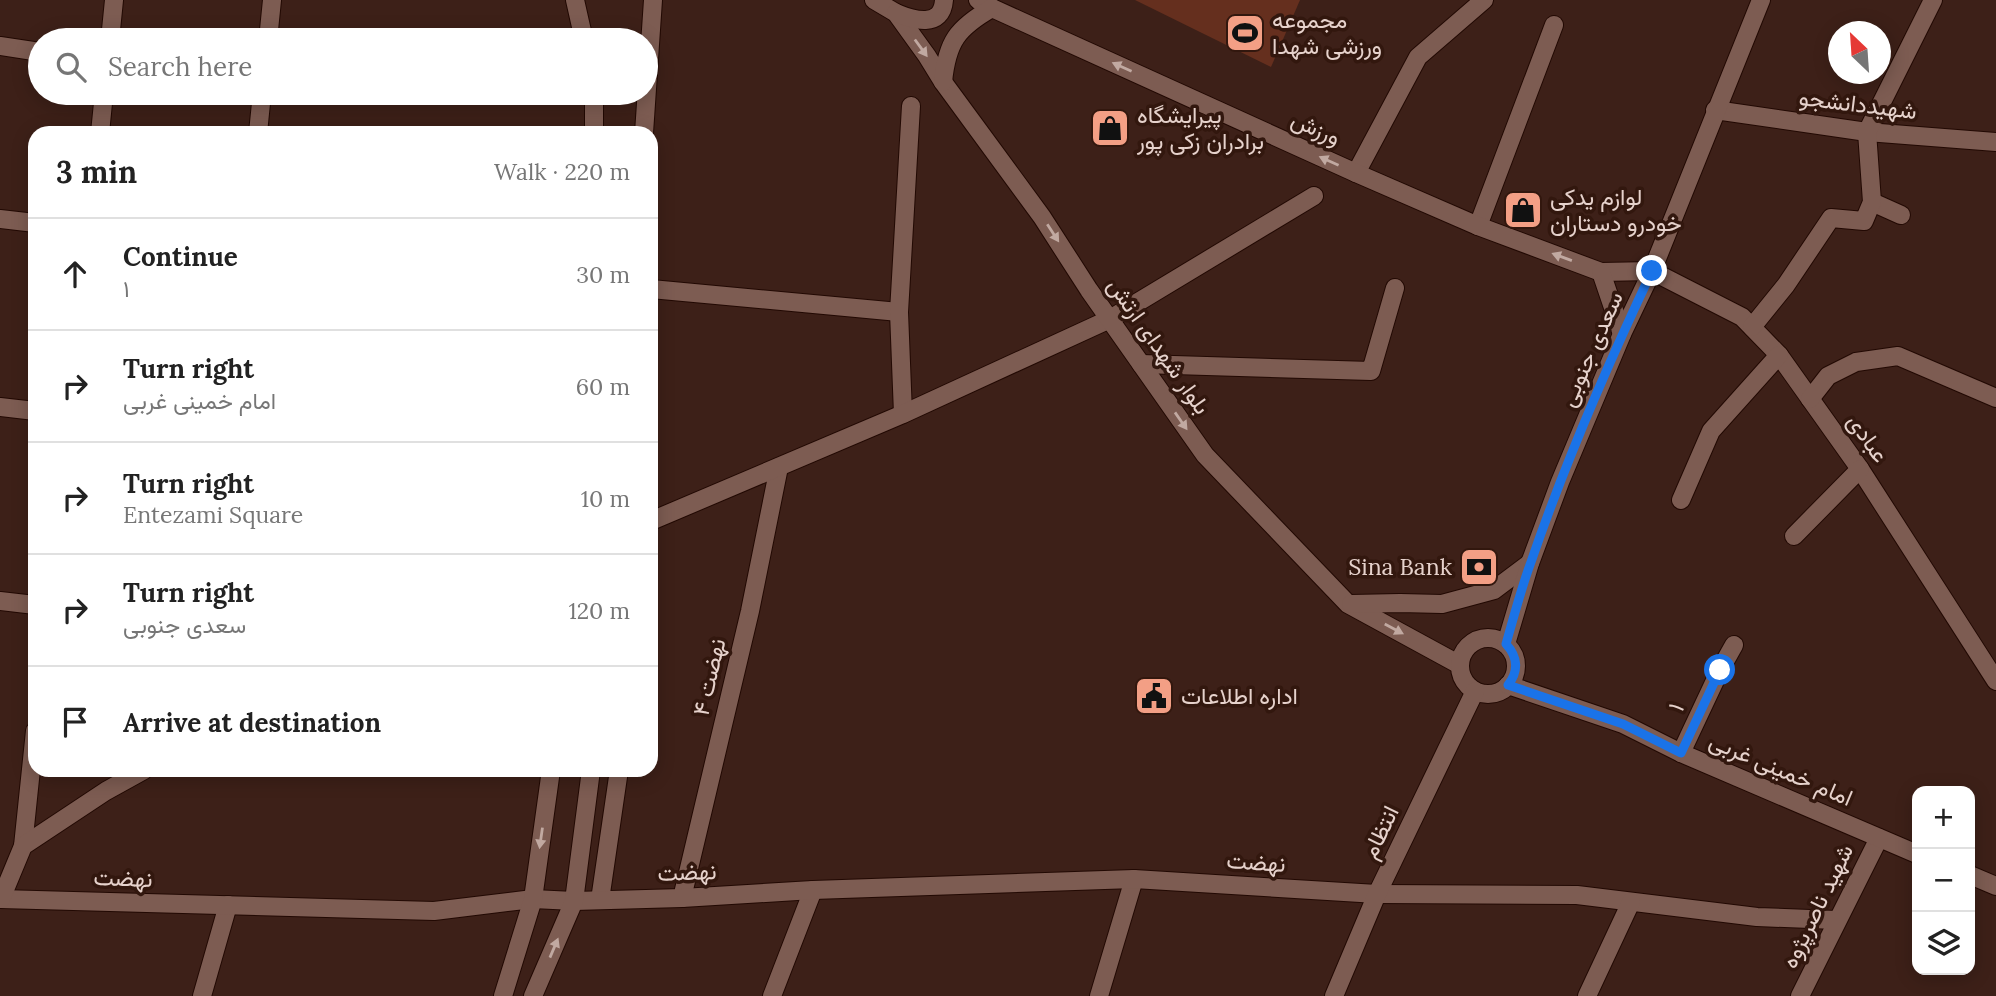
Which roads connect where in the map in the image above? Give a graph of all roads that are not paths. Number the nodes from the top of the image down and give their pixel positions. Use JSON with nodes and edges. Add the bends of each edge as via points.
{"nodes":[{"id":1,"x":114,"y":0,"type":"edge"},
{"id":2,"x":272,"y":0,"type":"edge"},
{"id":3,"x":575,"y":0,"type":"edge"},
{"id":4,"x":653,"y":0,"type":"edge"},
{"id":5,"x":874,"y":0,"type":"edge"},
{"id":6,"x":944,"y":0,"type":"edge"},
{"id":7,"x":1484,"y":0,"type":"edge"},
{"id":8,"x":1760,"y":0,"type":"edge"},
{"id":9,"x":1933,"y":0,"type":"edge"},
{"id":10,"x":985,"y":4,"type":"edge"},
{"id":11,"x":896,"y":13,"type":"junction"},
{"id":12,"x":1554,"y":25,"type":"dead end"},
{"id":13,"x":111,"y":28,"type":"edge"},
{"id":14,"x":269,"y":28,"type":"edge"},
{"id":15,"x":581,"y":28,"type":"edge"},
{"id":16,"x":651,"y":28,"type":"edge"},
{"id":17,"x":0,"y":46,"type":"edge"},
{"id":18,"x":28,"y":50,"type":"edge"},
{"id":19,"x":943,"y":82,"type":"junction"},
{"id":20,"x":103,"y":105,"type":"edge"},
{"id":21,"x":261,"y":105,"type":"edge"},
{"id":22,"x":594,"y":105,"type":"edge"},
{"id":23,"x":646,"y":105,"type":"edge"},
{"id":24,"x":911,"y":106,"type":"dead end"},
{"id":25,"x":1715,"y":110,"type":"junction"},
{"id":26,"x":101,"y":126,"type":"edge"},
{"id":27,"x":259,"y":126,"type":"edge"},
{"id":28,"x":594,"y":126,"type":"edge"},
{"id":29,"x":644,"y":126,"type":"edge"},
{"id":30,"x":1867,"y":132,"type":"junction"},
{"id":31,"x":1996,"y":142,"type":"edge"},
{"id":32,"x":1356,"y":173,"type":"junction"},
{"id":33,"x":1314,"y":196,"type":"dead end"},
{"id":34,"x":1872,"y":202,"type":"junction"},
{"id":35,"x":1901,"y":215,"type":"dead end"},
{"id":36,"x":0,"y":219,"type":"edge"},
{"id":37,"x":28,"y":222,"type":"edge"},
{"id":38,"x":1478,"y":226,"type":"junction"},
{"id":39,"x":1652,"y":271,"type":"junction"},
{"id":40,"x":1601,"y":272,"type":"junction"},
{"id":41,"x":1395,"y":288,"type":"dead end"},
{"id":42,"x":658,"y":290,"type":"edge"},
{"id":43,"x":899,"y":312,"type":"junction"},
{"id":44,"x":1110,"y":320,"type":"junction"},
{"id":45,"x":1752,"y":327,"type":"junction"},
{"id":46,"x":1622,"y":334,"type":"junction"},
{"id":47,"x":1779,"y":355,"type":"junction"},
{"id":48,"x":1141,"y":364,"type":"junction"},
{"id":49,"x":1996,"y":398,"type":"edge"},
{"id":50,"x":1810,"y":399,"type":"junction"},
{"id":51,"x":0,"y":407,"type":"edge"},
{"id":52,"x":28,"y":410,"type":"edge"},
{"id":53,"x":903,"y":414,"type":"junction"},
{"id":54,"x":779,"y":467,"type":"junction"},
{"id":55,"x":1860,"y":469,"type":"junction"},
{"id":56,"x":1681,"y":500,"type":"dead end"},
{"id":57,"x":658,"y":518,"type":"edge"},
{"id":58,"x":1794,"y":536,"type":"dead end"},
{"id":59,"x":1530,"y":564,"type":"junction"},
{"id":60,"x":0,"y":601,"type":"edge"},
{"id":61,"x":28,"y":604,"type":"edge"},
{"id":62,"x":1348,"y":604,"type":"junction"},
{"id":63,"x":1506,"y":644,"type":"junction"},
{"id":64,"x":1734,"y":645,"type":"dead end"},
{"id":65,"x":1460,"y":664,"type":"junction"},
{"id":66,"x":1994,"y":672,"type":"edge"},
{"id":67,"x":1508,"y":685,"type":"junction"},
{"id":68,"x":1475,"y":691,"type":"junction"},
{"id":69,"x":1681,"y":753,"type":"junction"},
{"id":70,"x":30,"y":777,"type":"edge"},
{"id":71,"x":131,"y":777,"type":"edge"},
{"id":72,"x":550,"y":777,"type":"edge"},
{"id":73,"x":590,"y":777,"type":"edge"},
{"id":74,"x":618,"y":777,"type":"edge"},
{"id":75,"x":1879,"y":838,"type":"junction"},
{"id":76,"x":23,"y":846,"type":"junction"},
{"id":77,"x":1912,"y":852,"type":"edge"},
{"id":78,"x":1975,"y":877,"type":"edge"},
{"id":79,"x":1134,"y":879,"type":"junction"},
{"id":80,"x":1996,"y":886,"type":"edge"},
{"id":81,"x":813,"y":890,"type":"junction"},
{"id":82,"x":1377,"y":894,"type":"junction"},
{"id":83,"x":682,"y":898,"type":"junction"},
{"id":84,"x":1,"y":899,"type":"edge"},
{"id":85,"x":533,"y":899,"type":"junction"},
{"id":86,"x":600,"y":900,"type":"junction"},
{"id":87,"x":575,"y":901,"type":"junction"},
{"id":88,"x":1631,"y":902,"type":"junction"},
{"id":89,"x":228,"y":905,"type":"junction"},
{"id":90,"x":1836,"y":920,"type":"junction"},
{"id":91,"x":202,"y":996,"type":"edge"},
{"id":92,"x":503,"y":996,"type":"edge"},
{"id":93,"x":533,"y":996,"type":"edge"},
{"id":94,"x":772,"y":996,"type":"edge"},
{"id":95,"x":1099,"y":996,"type":"edge"},
{"id":96,"x":1334,"y":996,"type":"edge"},
{"id":97,"x":1587,"y":996,"type":"edge"},
{"id":98,"x":1800,"y":996,"type":"edge"}],
"edges":[{"from":1,"to":13,"type":"street"},
{"from":2,"to":14,"type":"street"},
{"from":3,"to":15,"type":"street"},
{"from":4,"to":16,"type":"street"},
{"from":5,"to":11,"type":"street","name":"بلوار شهدای ارتش"},
{"from":6,"to":11,"type":"street","via":[[944,8],[930,19],[915,21]]},
{"from":7,"to":32,"type":"street","via":[[1418,57]]},
{"from":8,"to":25,"type":"street","name":"سعدی جنوبی"},
{"from":9,"to":30,"type":"street"},
{"from":10,"to":19,"type":"street","via":[[955,37],[945,58]]},
{"from":32,"to":10,"type":"street","name":"ورزش","one_way":true},
{"from":11,"to":19,"type":"street","name":"بلوار شهدای ارتش","one_way":true},
{"from":12,"to":38,"type":"street"},
{"from":17,"to":18,"type":"street"},
{"from":19,"to":44,"type":"street","name":"بلوار شهدای ارتش","one_way":true},
{"from":20,"to":26,"type":"street"},
{"from":21,"to":27,"type":"street"},
{"from":22,"to":28,"type":"street"},
{"from":23,"to":29,"type":"street"},
{"from":24,"to":43,"type":"street"},
{"from":25,"to":30,"type":"street","name":"شهیددانشجو"},
{"from":25,"to":39,"type":"street","name":"سعدی جنوبی"},
{"from":30,"to":31,"type":"street","name":"شهیددانشجو"},
{"from":30,"to":34,"type":"street"},
{"from":32,"to":38,"type":"street","name":"ورزش"},
{"from":33,"to":44,"type":"street"},
{"from":34,"to":35,"type":"street"},
{"from":34,"to":45,"type":"street","via":[[1864,220],[1831,218]]},
{"from":36,"to":37,"type":"street"},
{"from":40,"to":38,"type":"street","name":"ورزش","one_way":true},
{"from":39,"to":40,"type":"street","name":"ورزش"},
{"from":39,"to":45,"type":"street","name":"عبادی","via":[[1742,317]]},
{"from":39,"to":46,"type":"street","name":"سعدی جنوبی"},
{"from":40,"to":46,"type":"street"},
{"from":41,"to":48,"type":"street","via":[[1371,371]]},
{"from":42,"to":43,"type":"street"},
{"from":43,"to":53,"type":"street"},
{"from":44,"to":48,"type":"street","name":"بلوار شهدای ارتش"},
{"from":44,"to":53,"type":"street"},
{"from":45,"to":47,"type":"street","name":"عبادی"},
{"from":46,"to":59,"type":"street","name":"سعدی جنوبی"},
{"from":47,"to":50,"type":"street","name":"عبادی"},
{"from":47,"to":56,"type":"street","via":[[1711,431]]},
{"from":48,"to":62,"type":"street","name":"بلوار شهدای ارتش","one_way":true,"via":[[1205,455]]},
{"from":49,"to":50,"type":"street","via":[[1898,356],[1856,362],[1828,376]]},
{"from":50,"to":55,"type":"street","name":"عبادی"},
{"from":51,"to":52,"type":"street"},
{"from":53,"to":54,"type":"street"},
{"from":54,"to":57,"type":"street"},
{"from":54,"to":83,"type":"street","name":"نهضت ۴"},
{"from":55,"to":58,"type":"street"},
{"from":55,"to":66,"type":"street","name":"عبادی"},
{"from":59,"to":62,"type":"street","via":[[1494,590],[1442,604]]},
{"from":59,"to":63,"type":"street","name":"سعدی جنوبی"},
{"from":60,"to":61,"type":"street"},
{"from":62,"to":65,"type":"street","name":"بلوار شهدای ارتش","one_way":true},
{"from":63,"to":65,"type":"street","via":[[1496,639],[1476,640]]},
{"from":63,"to":67,"type":"street","via":[[1516,664]]},
{"from":64,"to":69,"type":"street","name":"۱"},
{"from":65,"to":68,"type":"street","via":[[1465,682]]},
{"from":67,"to":68,"type":"street","via":[[1493,694]]},
{"from":67,"to":69,"type":"street","name":"امام خمینی غربی","via":[[1623,724]]},
{"from":68,"to":82,"type":"street","name":"انتظام"},
{"from":69,"to":75,"type":"street","name":"امام خمینی غربی"},
{"from":70,"to":76,"type":"street"},
{"from":71,"to":76,"type":"street"},
{"from":72,"to":85,"type":"street","one_way":true},
{"from":73,"to":87,"type":"street"},
{"from":74,"to":86,"type":"street"},
{"from":75,"to":77,"type":"street","name":"امام خمینی غربی"},
{"from":75,"to":90,"type":"street","name":"شهید ناصرپژوه"},
{"from":76,"to":84,"type":"street"},
{"from":78,"to":80,"type":"street"},
{"from":79,"to":81,"type":"street","name":"نهضت"},
{"from":79,"to":82,"type":"street","name":"نهضت"},
{"from":79,"to":95,"type":"street"},
{"from":81,"to":83,"type":"street","name":"نهضت"},
{"from":81,"to":94,"type":"street"},
{"from":82,"to":88,"type":"street","name":"نهضت","via":[[1577,895]]},
{"from":82,"to":96,"type":"street","name":"انتظام"},
{"from":83,"to":86,"type":"street","name":"نهضت"},
{"from":84,"to":89,"type":"street","name":"نهضت"},
{"from":85,"to":87,"type":"street","name":"نهضت"},
{"from":85,"to":89,"type":"street","name":"نهضت","via":[[434,911]]},
{"from":85,"to":92,"type":"street"},
{"from":86,"to":87,"type":"street","name":"نهضت"},
{"from":93,"to":87,"type":"street","one_way":true},
{"from":88,"to":90,"type":"street","name":"نهضت","via":[[1757,917]]},
{"from":88,"to":97,"type":"street"},
{"from":89,"to":91,"type":"street"},
{"from":90,"to":98,"type":"street","name":"شهید ناصرپژوه"}]}
